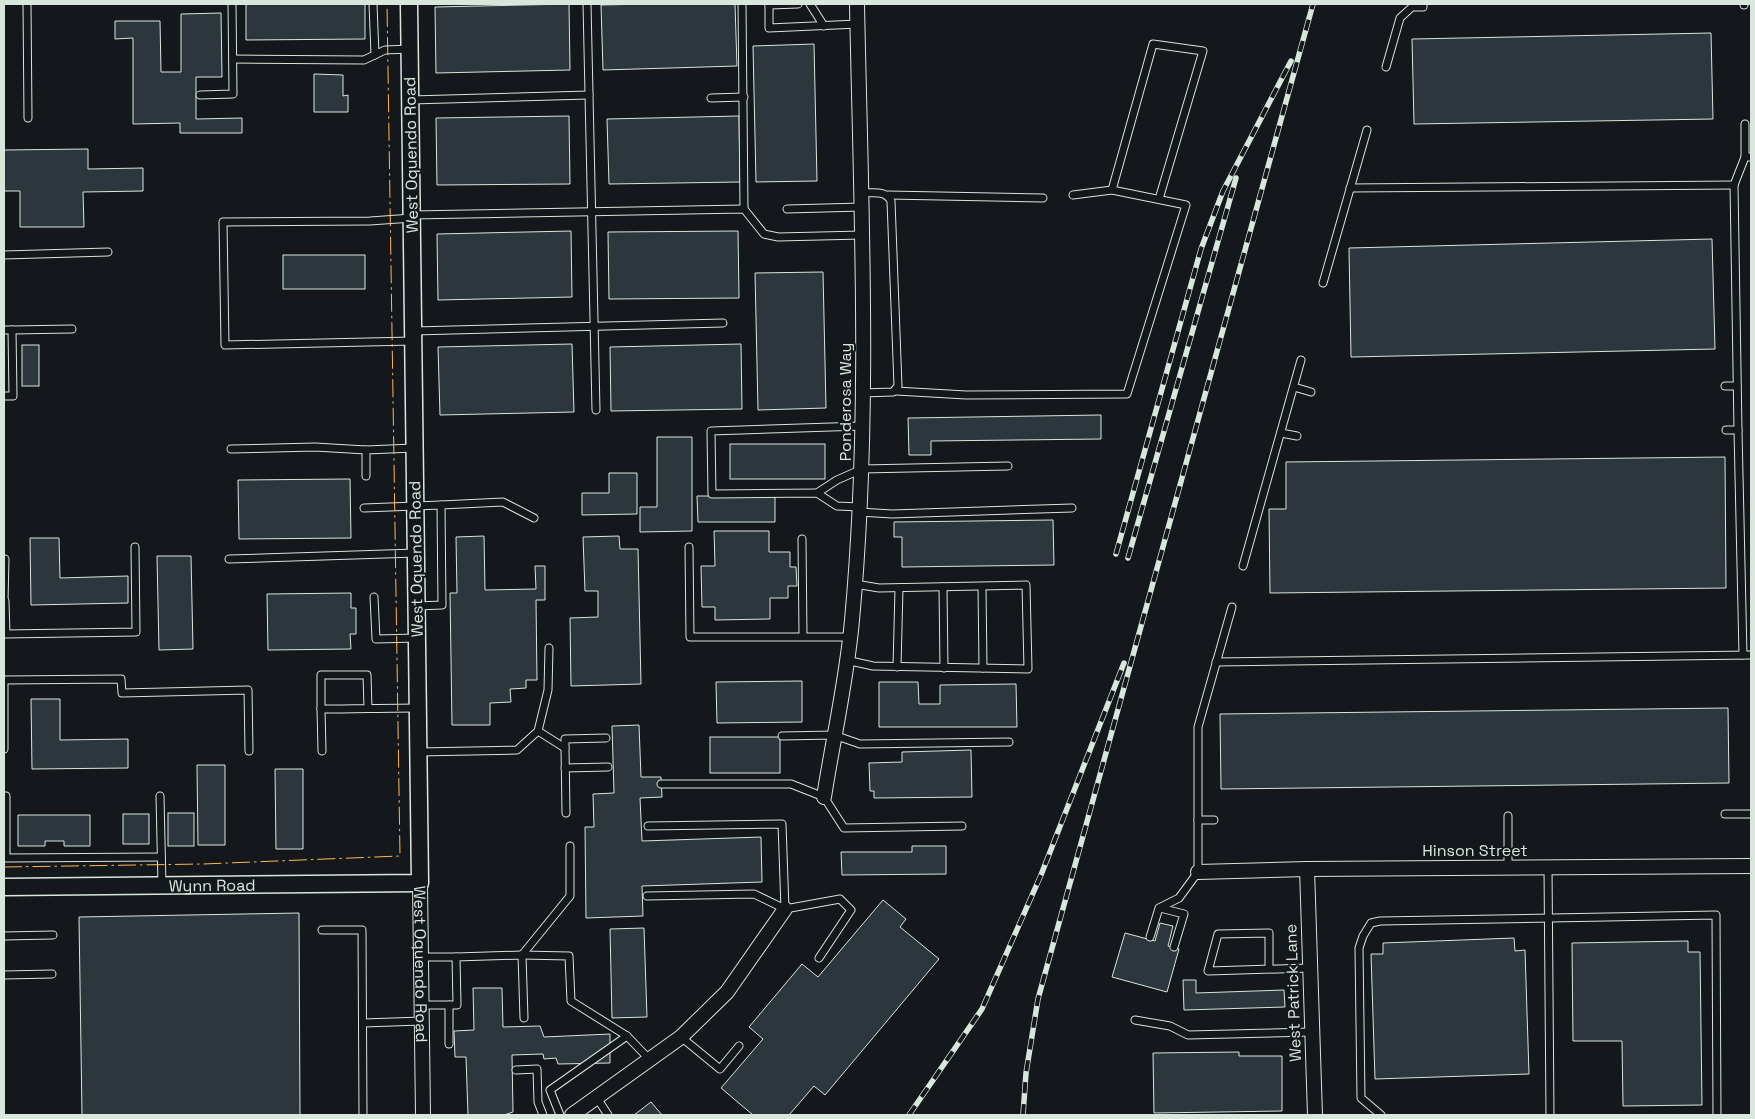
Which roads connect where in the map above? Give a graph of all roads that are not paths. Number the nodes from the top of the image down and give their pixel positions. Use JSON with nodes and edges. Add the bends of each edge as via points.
{"nodes":[{"id":1,"x":27,"y":4,"type":"edge"},
{"id":2,"x":232,"y":4,"type":"edge"},
{"id":3,"x":373,"y":4,"type":"edge"},
{"id":4,"x":409,"y":4,"type":"edge"},
{"id":5,"x":587,"y":4,"type":"edge"},
{"id":6,"x":742,"y":4,"type":"edge"},
{"id":7,"x":769,"y":4,"type":"edge"},
{"id":8,"x":798,"y":4,"type":"edge"},
{"id":9,"x":810,"y":4,"type":"edge"},
{"id":10,"x":857,"y":4,"type":"edge"},
{"id":11,"x":1423,"y":4,"type":"edge"},
{"id":12,"x":858,"y":24,"type":"junction"},
{"id":13,"x":824,"y":26,"type":"junction"},
{"id":14,"x":410,"y":49,"type":"junction"},
{"id":15,"x":375,"y":55,"type":"junction"},
{"id":16,"x":233,"y":59,"type":"junction"},
{"id":17,"x":1386,"y":67,"type":"dead end"},
{"id":18,"x":589,"y":95,"type":"junction"},
{"id":19,"x":200,"y":96,"type":"dead end"},
{"id":20,"x":744,"y":97,"type":"junction"},
{"id":21,"x":711,"y":98,"type":"dead end"},
{"id":22,"x":411,"y":100,"type":"junction"},
{"id":23,"x":28,"y":118,"type":"dead end"},
{"id":24,"x":1745,"y":124,"type":"dead end"},
{"id":25,"x":1367,"y":130,"type":"dead end"},
{"id":26,"x":1748,"y":157,"type":"edge"},
{"id":27,"x":1734,"y":184,"type":"junction"},
{"id":28,"x":1350,"y":188,"type":"junction"},
{"id":29,"x":1112,"y":190,"type":"junction"},
{"id":30,"x":1073,"y":195,"type":"dead end"},
{"id":31,"x":888,"y":196,"type":"junction"},
{"id":32,"x":1043,"y":198,"type":"dead end"},
{"id":33,"x":1159,"y":199,"type":"junction"},
{"id":34,"x":862,"y":200,"type":"junction"},
{"id":35,"x":744,"y":209,"type":"junction"},
{"id":36,"x":787,"y":209,"type":"dead end"},
{"id":37,"x":591,"y":212,"type":"junction"},
{"id":38,"x":412,"y":217,"type":"junction"},
{"id":39,"x":862,"y":235,"type":"junction"},
{"id":40,"x":108,"y":252,"type":"dead end"},
{"id":41,"x":4,"y":255,"type":"edge"},
{"id":42,"x":1323,"y":283,"type":"dead end"},
{"id":43,"x":724,"y":323,"type":"dead end"},
{"id":44,"x":593,"y":327,"type":"junction"},
{"id":45,"x":72,"y":328,"type":"dead end"},
{"id":46,"x":4,"y":330,"type":"edge"},
{"id":47,"x":12,"y":330,"type":"junction"},
{"id":48,"x":413,"y":336,"type":"junction"},
{"id":49,"x":1302,"y":360,"type":"dead end"},
{"id":50,"x":1725,"y":386,"type":"dead end"},
{"id":51,"x":1737,"y":386,"type":"junction"},
{"id":52,"x":1294,"y":387,"type":"junction"},
{"id":53,"x":896,"y":391,"type":"junction"},
{"id":54,"x":1311,"y":392,"type":"dead end"},
{"id":55,"x":862,"y":393,"type":"junction"},
{"id":56,"x":4,"y":396,"type":"edge"},
{"id":57,"x":596,"y":410,"type":"dead end"},
{"id":58,"x":862,"y":426,"type":"junction"},
{"id":59,"x":1726,"y":430,"type":"dead end"},
{"id":60,"x":1738,"y":430,"type":"junction"},
{"id":61,"x":1281,"y":433,"type":"junction"},
{"id":62,"x":1297,"y":436,"type":"dead end"},
{"id":63,"x":415,"y":448,"type":"junction"},
{"id":64,"x":231,"y":449,"type":"dead end"},
{"id":65,"x":366,"y":450,"type":"junction"},
{"id":66,"x":1008,"y":466,"type":"dead end"},
{"id":67,"x":862,"y":469,"type":"junction"},
{"id":68,"x":366,"y":476,"type":"dead end"},
{"id":69,"x":817,"y":493,"type":"junction"},
{"id":70,"x":416,"y":505,"type":"junction"},
{"id":71,"x":441,"y":505,"type":"junction"},
{"id":72,"x":364,"y":508,"type":"dead end"},
{"id":73,"x":1072,"y":508,"type":"dead end"},
{"id":74,"x":860,"y":510,"type":"junction"},
{"id":75,"x":534,"y":518,"type":"dead end"},
{"id":76,"x":802,"y":539,"type":"dead end"},
{"id":77,"x":135,"y":546,"type":"dead end"},
{"id":78,"x":689,"y":547,"type":"dead end"},
{"id":79,"x":416,"y":553,"type":"junction"},
{"id":80,"x":5,"y":559,"type":"dead end"},
{"id":81,"x":229,"y":559,"type":"dead end"},
{"id":82,"x":1243,"y":566,"type":"dead end"},
{"id":83,"x":855,"y":584,"type":"junction"},
{"id":84,"x":943,"y":587,"type":"junction"},
{"id":85,"x":982,"y":587,"type":"junction"},
{"id":86,"x":899,"y":588,"type":"junction"},
{"id":87,"x":374,"y":597,"type":"dead end"},
{"id":88,"x":5,"y":601,"type":"edge"},
{"id":89,"x":417,"y":606,"type":"junction"},
{"id":90,"x":1232,"y":607,"type":"dead end"},
{"id":91,"x":804,"y":635,"type":"junction"},
{"id":92,"x":850,"y":637,"type":"junction"},
{"id":93,"x":417,"y":638,"type":"junction"},
{"id":94,"x":549,"y":648,"type":"dead end"},
{"id":95,"x":1743,"y":655,"type":"junction"},
{"id":96,"x":1751,"y":655,"type":"edge"},
{"id":97,"x":846,"y":660,"type":"junction"},
{"id":98,"x":1216,"y":662,"type":"junction"},
{"id":99,"x":897,"y":667,"type":"junction"},
{"id":100,"x":944,"y":668,"type":"junction"},
{"id":101,"x":983,"y":668,"type":"junction"},
{"id":102,"x":4,"y":680,"type":"edge"},
{"id":103,"x":368,"y":708,"type":"junction"},
{"id":104,"x":418,"y":708,"type":"junction"},
{"id":105,"x":321,"y":709,"type":"junction"},
{"id":106,"x":538,"y":731,"type":"junction"},
{"id":107,"x":834,"y":735,"type":"junction"},
{"id":108,"x":782,"y":736,"type":"dead end"},
{"id":109,"x":606,"y":738,"type":"dead end"},
{"id":110,"x":1009,"y":742,"type":"dead end"},
{"id":111,"x":565,"y":748,"type":"junction"},
{"id":112,"x":4,"y":749,"type":"edge"},
{"id":113,"x":249,"y":751,"type":"dead end"},
{"id":114,"x":322,"y":751,"type":"dead end"},
{"id":115,"x":419,"y":752,"type":"junction"},
{"id":116,"x":565,"y":768,"type":"junction"},
{"id":117,"x":608,"y":768,"type":"dead end"},
{"id":118,"x":661,"y":784,"type":"dead end"},
{"id":119,"x":4,"y":796,"type":"edge"},
{"id":120,"x":160,"y":796,"type":"dead end"},
{"id":121,"x":824,"y":797,"type":"junction"},
{"id":122,"x":566,"y":813,"type":"dead end"},
{"id":123,"x":1725,"y":814,"type":"dead end"},
{"id":124,"x":1751,"y":814,"type":"edge"},
{"id":125,"x":1508,"y":816,"type":"dead end"},
{"id":126,"x":1198,"y":820,"type":"junction"},
{"id":127,"x":1214,"y":820,"type":"dead end"},
{"id":128,"x":648,"y":826,"type":"dead end"},
{"id":129,"x":962,"y":826,"type":"dead end"},
{"id":130,"x":570,"y":846,"type":"dead end"},
{"id":131,"x":161,"y":857,"type":"junction"},
{"id":132,"x":1751,"y":866,"type":"edge"},
{"id":133,"x":1548,"y":867,"type":"junction"},
{"id":134,"x":1508,"y":868,"type":"junction"},
{"id":135,"x":1307,"y":869,"type":"junction"},
{"id":136,"x":1198,"y":872,"type":"junction"},
{"id":137,"x":420,"y":883,"type":"junction"},
{"id":138,"x":162,"y":886,"type":"junction"},
{"id":139,"x":4,"y":887,"type":"edge"},
{"id":140,"x":647,"y":896,"type":"dead end"},
{"id":141,"x":1159,"y":908,"type":"junction"},
{"id":142,"x":785,"y":909,"type":"junction"},
{"id":143,"x":1550,"y":917,"type":"junction"},
{"id":144,"x":322,"y":930,"type":"dead end"},
{"id":145,"x":53,"y":934,"type":"dead end"},
{"id":146,"x":4,"y":936,"type":"edge"},
{"id":147,"x":1150,"y":937,"type":"dead end"},
{"id":148,"x":1174,"y":947,"type":"dead end"},
{"id":149,"x":522,"y":955,"type":"junction"},
{"id":150,"x":421,"y":957,"type":"junction"},
{"id":151,"x":456,"y":957,"type":"junction"},
{"id":152,"x":820,"y":958,"type":"dead end"},
{"id":153,"x":1310,"y":968,"type":"junction"},
{"id":154,"x":1269,"y":969,"type":"junction"},
{"id":155,"x":52,"y":974,"type":"dead end"},
{"id":156,"x":4,"y":975,"type":"edge"},
{"id":157,"x":422,"y":1005,"type":"junction"},
{"id":158,"x":449,"y":1005,"type":"junction"},
{"id":159,"x":524,"y":1018,"type":"dead end"},
{"id":160,"x":1135,"y":1020,"type":"dead end"},
{"id":161,"x":422,"y":1021,"type":"junction"},
{"id":162,"x":363,"y":1022,"type":"junction"},
{"id":163,"x":1312,"y":1032,"type":"junction"},
{"id":164,"x":627,"y":1036,"type":"junction"},
{"id":165,"x":681,"y":1037,"type":"junction"},
{"id":166,"x":449,"y":1044,"type":"dead end"},
{"id":167,"x":739,"y":1046,"type":"dead end"},
{"id":168,"x":650,"y":1060,"type":"junction"},
{"id":169,"x":516,"y":1070,"type":"dead end"},
{"id":170,"x":597,"y":1098,"type":"junction"},
{"id":171,"x":363,"y":1115,"type":"edge"},
{"id":172,"x":424,"y":1115,"type":"edge"},
{"id":173,"x":544,"y":1115,"type":"edge"},
{"id":174,"x":560,"y":1115,"type":"edge"},
{"id":175,"x":572,"y":1115,"type":"edge"},
{"id":176,"x":608,"y":1115,"type":"edge"},
{"id":177,"x":1315,"y":1115,"type":"edge"},
{"id":178,"x":1381,"y":1115,"type":"edge"},
{"id":179,"x":1550,"y":1115,"type":"edge"},
{"id":180,"x":1717,"y":1115,"type":"edge"}],
"edges":[{"from":1,"to":23,"type":"lane"},
{"from":2,"to":16,"type":"lane"},
{"from":3,"to":15,"type":"lane"},
{"from":4,"to":14,"type":"street","name":"West Oquendo Road"},
{"from":5,"to":18,"type":"lane"},
{"from":6,"to":20,"type":"lane"},
{"from":7,"to":8,"type":"lane"},
{"from":7,"to":13,"type":"lane","via":[[769,28]]},
{"from":9,"to":13,"type":"lane"},
{"from":10,"to":12,"type":"street","name":"Ponderosa Way"},
{"from":11,"to":17,"type":"lane","via":[[1423,8],[1412,7],[1400,18]]},
{"from":12,"to":13,"type":"lane"},
{"from":12,"to":34,"type":"street","name":"Ponderosa Way"},
{"from":14,"to":15,"type":"lane","via":[[385,50]]},
{"from":14,"to":22,"type":"street","name":"West Oquendo Road"},
{"from":15,"to":16,"type":"lane","via":[[364,60]]},
{"from":16,"to":19,"type":"lane","via":[[233,94]]},
{"from":18,"to":22,"type":"lane"},
{"from":18,"to":37,"type":"lane"},
{"from":20,"to":21,"type":"lane"},
{"from":20,"to":35,"type":"lane"},
{"from":22,"to":38,"type":"street","name":"West Oquendo Road"},
{"from":24,"to":26,"type":"lane"},
{"from":25,"to":28,"type":"lane"},
{"from":26,"to":27,"type":"lane"},
{"from":27,"to":28,"type":"lane"},
{"from":27,"to":51,"type":"lane"},
{"from":28,"to":42,"type":"lane"},
{"from":29,"to":30,"type":"lane"},
{"from":29,"to":33,"type":"lane"},
{"from":29,"to":33,"type":"lane","via":[[1152,44],[1203,51]]},
{"from":31,"to":32,"type":"lane"},
{"from":31,"to":34,"type":"lane","via":[[881,193]]},
{"from":31,"to":53,"type":"lane","via":[[891,201]]},
{"from":33,"to":53,"type":"lane","via":[[1186,205],[1127,394],[966,395]]},
{"from":34,"to":36,"type":"lane"},
{"from":34,"to":39,"type":"street","name":"Ponderosa Way"},
{"from":35,"to":37,"type":"lane"},
{"from":35,"to":39,"type":"lane","via":[[764,234]]},
{"from":37,"to":38,"type":"lane"},
{"from":37,"to":44,"type":"lane"},
{"from":38,"to":48,"type":"street","name":"West Oquendo Road"},
{"from":38,"to":48,"type":"lane","via":[[370,221],[223,222],[226,345]]},
{"from":39,"to":55,"type":"street","name":"Ponderosa Way"},
{"from":40,"to":41,"type":"lane"},
{"from":43,"to":44,"type":"lane"},
{"from":44,"to":48,"type":"lane"},
{"from":44,"to":57,"type":"lane"},
{"from":45,"to":47,"type":"lane"},
{"from":46,"to":47,"type":"lane"},
{"from":47,"to":56,"type":"lane","via":[[13,396]]},
{"from":48,"to":63,"type":"street","name":"West Oquendo Road"},
{"from":49,"to":52,"type":"lane"},
{"from":50,"to":51,"type":"lane"},
{"from":51,"to":60,"type":"lane"},
{"from":52,"to":54,"type":"lane"},
{"from":52,"to":61,"type":"lane"},
{"from":53,"to":55,"type":"lane"},
{"from":55,"to":58,"type":"street","name":"Ponderosa Way"},
{"from":58,"to":67,"type":"street","name":"Ponderosa Way"},
{"from":58,"to":69,"type":"lane","via":[[711,431],[712,494]]},
{"from":59,"to":60,"type":"lane"},
{"from":60,"to":95,"type":"lane"},
{"from":61,"to":62,"type":"lane"},
{"from":61,"to":82,"type":"lane"},
{"from":63,"to":65,"type":"lane"},
{"from":63,"to":70,"type":"street","name":"West Oquendo Road"},
{"from":64,"to":65,"type":"lane","via":[[315,447]]},
{"from":65,"to":68,"type":"lane"},
{"from":66,"to":67,"type":"lane"},
{"from":67,"to":69,"type":"lane"},
{"from":67,"to":74,"type":"street","name":"Ponderosa Way"},
{"from":69,"to":74,"type":"lane","via":[[837,506]]},
{"from":70,"to":71,"type":"lane"},
{"from":70,"to":72,"type":"lane"},
{"from":70,"to":79,"type":"street","name":"West Oquendo Road"},
{"from":71,"to":75,"type":"lane","via":[[503,502]]},
{"from":71,"to":89,"type":"lane","via":[[442,606]]},
{"from":73,"to":74,"type":"lane","via":[[892,514]]},
{"from":74,"to":83,"type":"street","name":"Ponderosa Way"},
{"from":76,"to":91,"type":"lane"},
{"from":77,"to":88,"type":"lane","via":[[136,632],[6,634]]},
{"from":78,"to":91,"type":"lane","via":[[690,637]]},
{"from":79,"to":81,"type":"lane"},
{"from":79,"to":89,"type":"street","name":"West Oquendo Road"},
{"from":80,"to":88,"type":"lane"},
{"from":83,"to":86,"type":"lane"},
{"from":83,"to":92,"type":"street","name":"Ponderosa Way"},
{"from":84,"to":85,"type":"lane"},
{"from":84,"to":86,"type":"lane"},
{"from":84,"to":100,"type":"lane"},
{"from":85,"to":101,"type":"lane"},
{"from":85,"to":101,"type":"lane","via":[[1026,585],[1028,669]]},
{"from":86,"to":99,"type":"lane"},
{"from":87,"to":93,"type":"lane","via":[[376,639]]},
{"from":89,"to":93,"type":"street","name":"West Oquendo Road"},
{"from":90,"to":98,"type":"lane"},
{"from":91,"to":92,"type":"lane"},
{"from":92,"to":97,"type":"street","name":"Ponderosa Way"},
{"from":93,"to":104,"type":"street","name":"West Oquendo Road"},
{"from":94,"to":106,"type":"lane","via":[[548,690]]},
{"from":95,"to":96,"type":"lane"},
{"from":95,"to":98,"type":"lane"},
{"from":97,"to":99,"type":"lane"},
{"from":97,"to":107,"type":"street","name":"Ponderosa Way"},
{"from":98,"to":126,"type":"lane","via":[[1198,727]]},
{"from":99,"to":100,"type":"lane"},
{"from":100,"to":101,"type":"lane"},
{"from":102,"to":112,"type":"lane"},
{"from":102,"to":113,"type":"lane","via":[[121,679],[122,693],[248,690]]},
{"from":103,"to":104,"type":"lane"},
{"from":103,"to":105,"type":"lane"},
{"from":103,"to":105,"type":"lane","via":[[367,675],[320,675]]},
{"from":104,"to":115,"type":"street","name":"West Oquendo Road"},
{"from":105,"to":114,"type":"lane"},
{"from":106,"to":111,"type":"lane"},
{"from":106,"to":115,"type":"lane","via":[[517,750]]},
{"from":107,"to":108,"type":"lane"},
{"from":107,"to":110,"type":"lane","via":[[860,744]]},
{"from":107,"to":121,"type":"street","name":"Ponderosa Way"},
{"from":109,"to":111,"type":"lane","via":[[565,739]]},
{"from":111,"to":116,"type":"lane"},
{"from":115,"to":137,"type":"street","name":"West Oquendo Road"},
{"from":116,"to":117,"type":"lane"},
{"from":116,"to":122,"type":"lane"},
{"from":118,"to":121,"type":"lane","via":[[791,784]]},
{"from":119,"to":131,"type":"lane","via":[[6,858]]},
{"from":120,"to":131,"type":"lane"},
{"from":121,"to":129,"type":"lane","via":[[844,828]]},
{"from":123,"to":124,"type":"lane"},
{"from":125,"to":134,"type":"lane"},
{"from":126,"to":127,"type":"lane"},
{"from":126,"to":136,"type":"lane"},
{"from":128,"to":142,"type":"lane","via":[[782,824]]},
{"from":130,"to":149,"type":"lane","via":[[570,896]]},
{"from":131,"to":138,"type":"lane"},
{"from":132,"to":133,"type":"street","name":"Hinson Street"},
{"from":133,"to":134,"type":"street","name":"Hinson Street"},
{"from":133,"to":143,"type":"lane"},
{"from":134,"to":135,"type":"street","name":"Hinson Street"},
{"from":135,"to":136,"type":"street","name":"Hinson Street"},
{"from":135,"to":153,"type":"street","name":"West Patrick Lane"},
{"from":136,"to":141,"type":"lane","via":[[1179,898]]},
{"from":137,"to":138,"type":"street","name":"Wynn Road"},
{"from":137,"to":150,"type":"street","name":"West Oquendo Road"},
{"from":138,"to":139,"type":"street","name":"Wynn Road"},
{"from":140,"to":142,"type":"lane","via":[[754,894]]},
{"from":141,"to":147,"type":"lane"},
{"from":141,"to":148,"type":"lane","via":[[1184,914]]},
{"from":142,"to":152,"type":"lane","via":[[840,899],[851,910]]},
{"from":142,"to":165,"type":"street","via":[[727,992]]},
{"from":143,"to":178,"type":"lane","via":[[1371,923],[1359,948],[1361,1098]]},
{"from":143,"to":179,"type":"lane"},
{"from":143,"to":180,"type":"lane","via":[[1716,915]]},
{"from":144,"to":162,"type":"lane","via":[[362,930]]},
{"from":145,"to":146,"type":"lane"},
{"from":149,"to":151,"type":"lane"},
{"from":149,"to":159,"type":"lane"},
{"from":149,"to":164,"type":"lane","via":[[570,956],[570,1001]]},
{"from":150,"to":151,"type":"lane"},
{"from":150,"to":157,"type":"street","name":"West Oquendo Road"},
{"from":151,"to":158,"type":"lane","via":[[457,1005]]},
{"from":153,"to":154,"type":"lane"},
{"from":153,"to":163,"type":"street","name":"West Patrick Lane"},
{"from":154,"to":154,"type":"lane","via":[[1208,971],[1218,934],[1269,934]]},
{"from":155,"to":156,"type":"lane"},
{"from":157,"to":158,"type":"lane"},
{"from":157,"to":161,"type":"street","name":"West Oquendo Road"},
{"from":158,"to":166,"type":"lane"},
{"from":160,"to":163,"type":"lane","via":[[1170,1026],[1188,1035]]},
{"from":161,"to":162,"type":"lane"},
{"from":161,"to":172,"type":"street","name":"West Oquendo Road"},
{"from":162,"to":171,"type":"lane"},
{"from":163,"to":177,"type":"street","name":"West Patrick Lane"},
{"from":164,"to":168,"type":"lane"},
{"from":164,"to":174,"type":"lane","via":[[550,1090]]},
{"from":165,"to":167,"type":"lane","via":[[720,1069]]},
{"from":165,"to":168,"type":"street"},
{"from":168,"to":170,"type":"street"},
{"from":169,"to":173,"type":"lane","via":[[537,1069],[538,1102]]},
{"from":170,"to":175,"type":"street"},
{"from":170,"to":176,"type":"lane"}]}
